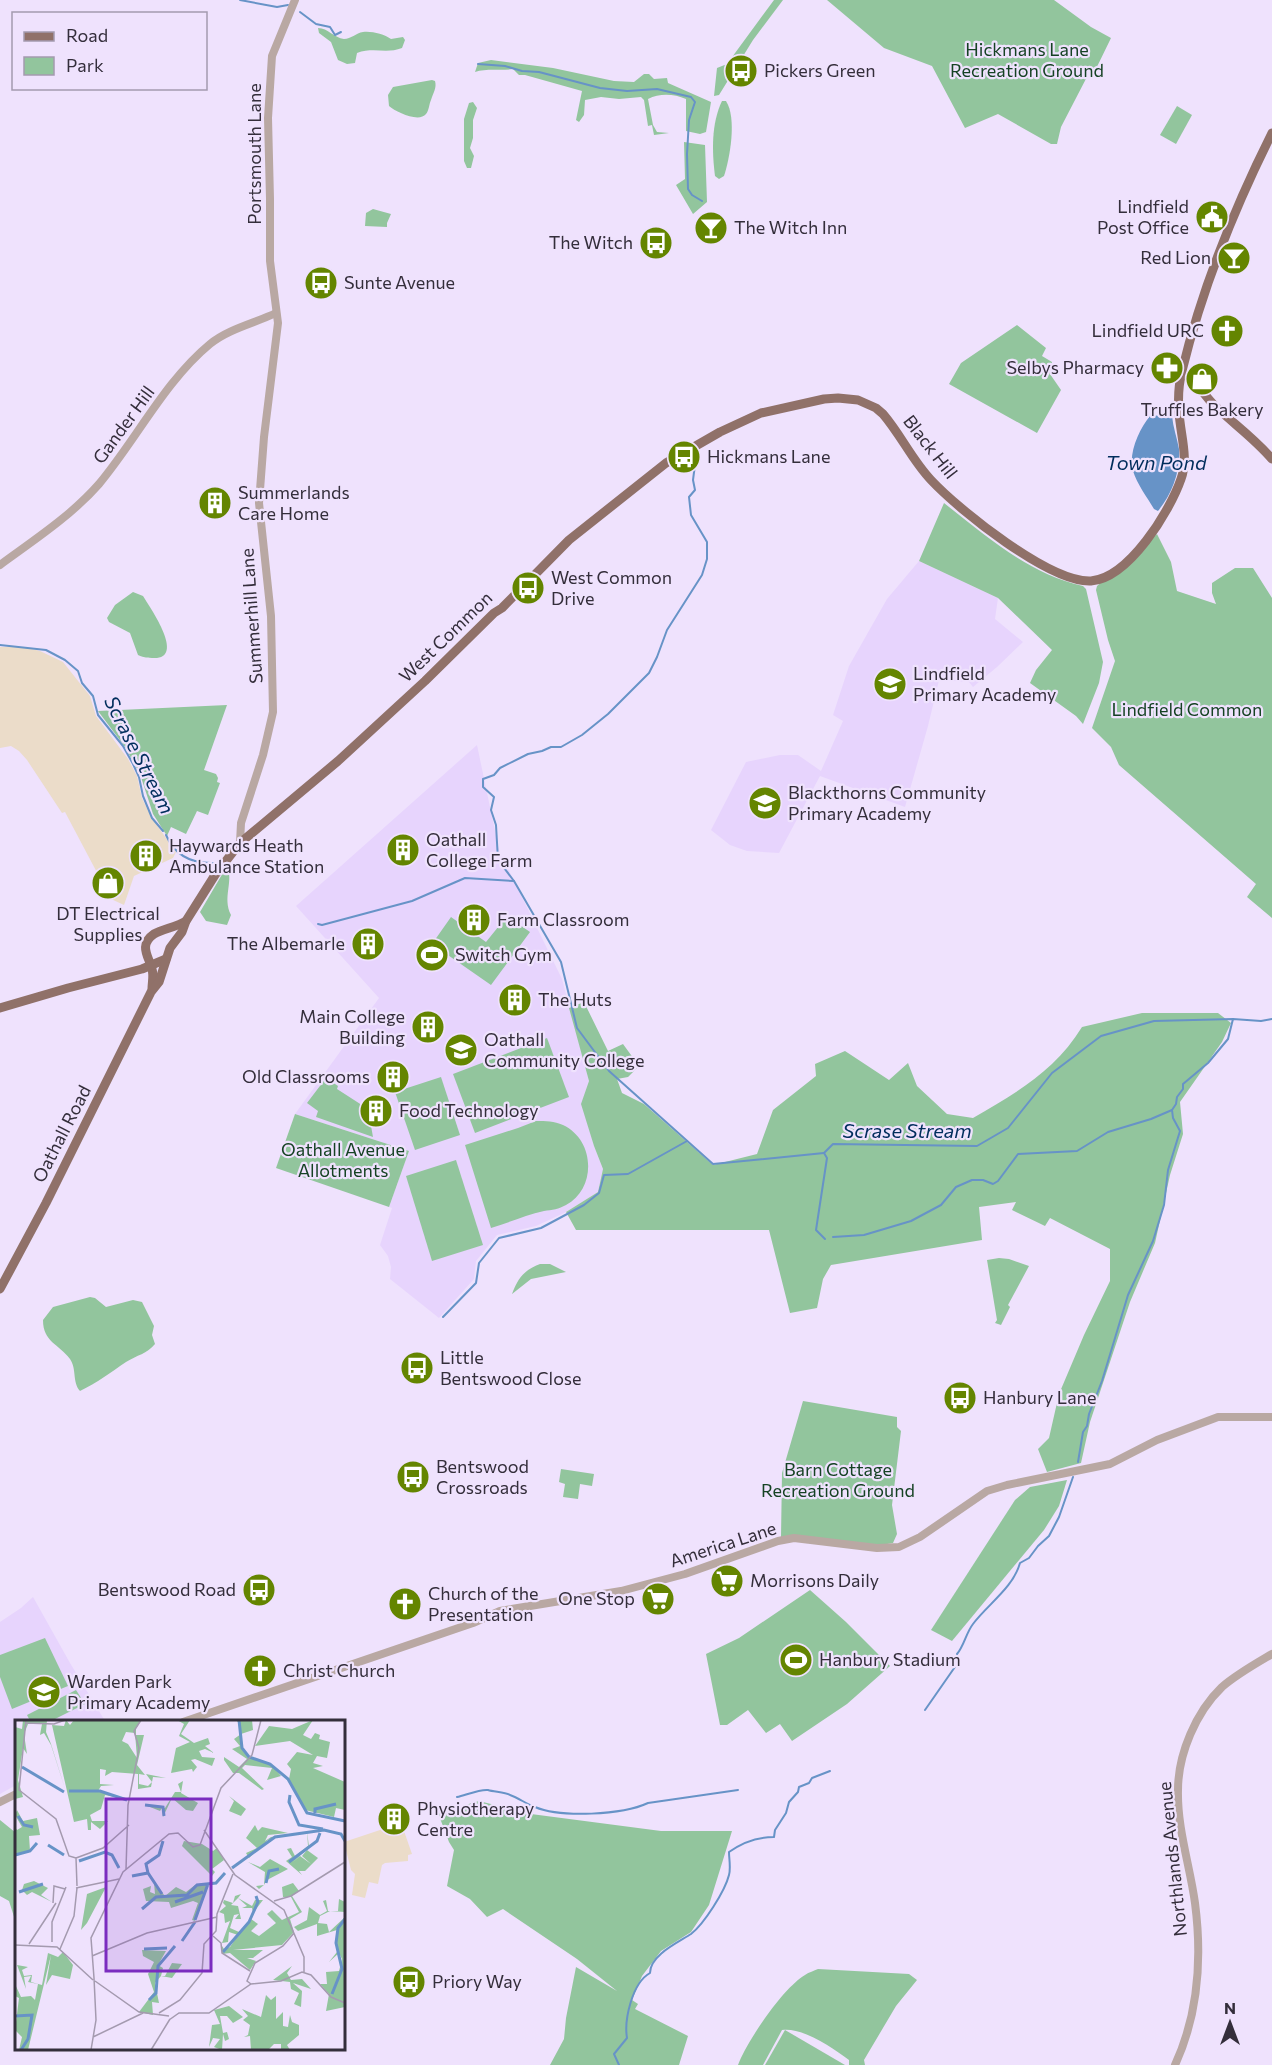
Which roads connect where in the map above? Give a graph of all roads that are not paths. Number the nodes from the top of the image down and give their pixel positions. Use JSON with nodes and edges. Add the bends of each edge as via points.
{"nodes":[{"id":1,"x":295,"y":0,"type":"edge"},
{"id":2,"x":1272,"y":133,"type":"edge"},
{"id":3,"x":276,"y":312,"type":"junction"},
{"id":4,"x":1181,"y":374,"type":"junction"},
{"id":5,"x":761,"y":413,"type":"joint"},
{"id":6,"x":1272,"y":459,"type":"edge"},
{"id":7,"x":0,"y":565,"type":"edge"},
{"id":8,"x":240,"y":843,"type":"junction"},
{"id":9,"x":186,"y":921,"type":"junction"},
{"id":10,"x":160,"y":932,"type":"junction"},
{"id":11,"x":170,"y":948,"type":"junction"},
{"id":12,"x":153,"y":960,"type":"junction"},
{"id":13,"x":134,"y":970,"type":"junction"},
{"id":14,"x":152,"y":988,"type":"junction"},
{"id":15,"x":0,"y":1008,"type":"edge"},
{"id":16,"x":0,"y":1289,"type":"edge"},
{"id":17,"x":1272,"y":1417,"type":"edge"},
{"id":18,"x":1272,"y":1654,"type":"edge"},
{"id":19,"x":189,"y":1720,"type":"edge"},
{"id":20,"x":15,"y":1794,"type":"edge"},
{"id":21,"x":0,"y":1802,"type":"edge"},
{"id":22,"x":1175,"y":2065,"type":"edge"}],
"edges":[{"from":1,"to":3,"type":"street","name":"Portsmouth Lane","via":[[272,56],[269,90],[270,261]]},
{"from":2,"to":4,"type":"main road","via":[[1223,241]]},
{"from":3,"to":7,"type":"street","name":"Gander Hill","via":[[222,336],[204,349],[85,499]]},
{"from":3,"to":8,"type":"street","name":"Summerhill Lane","via":[[278,335],[259,487],[271,616],[273,712],[241,823]]},
{"from":4,"to":5,"type":"main road","name":"Black Hill","via":[[1179,410],[1185,447],[1182,478],[1156,528],[1141,547],[1109,574],[1090,581],[1058,573],[1030,557],[958,505],[918,465],[883,414],[868,403],[831,398]]},
{"from":4,"to":6,"type":"main road","via":[[1188,376]]},
{"from":5,"to":8,"type":"main road","name":"West Common","via":[[666,463],[568,540],[390,713]]},
{"from":8,"to":9,"type":"main road","name":"West Common"},
{"from":9,"to":10,"type":"main road"},
{"from":9,"to":11,"type":"main road","name":"West Common"},
{"from":10,"to":11,"type":"main road","via":[[169,937]]},
{"from":10,"to":12,"type":"main road","via":[[148,942]]},
{"from":11,"to":12,"type":"main road","name":"West Common"},
{"from":12,"to":13,"type":"main road"},
{"from":12,"to":14,"type":"main road"},
{"from":12,"to":14,"type":"main road","name":"Oathall Road","via":[[159,982]]},
{"from":13,"to":14,"type":"main road","via":[[147,975]]},
{"from":13,"to":15,"type":"main road"},
{"from":14,"to":16,"type":"main road","name":"Oathall Road"},
{"from":17,"to":19,"type":"street","name":"America Lane","via":[[1218,1417],[1157,1440],[1110,1464],[987,1491],[920,1538],[899,1547],[794,1538],[778,1541],[685,1574],[621,1591],[500,1611]]},
{"from":18,"to":22,"type":"street","name":"Northlands Avenue","via":[[1221,1688],[1185,1745],[1179,1769],[1180,1820],[1195,1905],[1198,1949],[1191,2016]]},
{"from":20,"to":21,"type":"street"}]}
